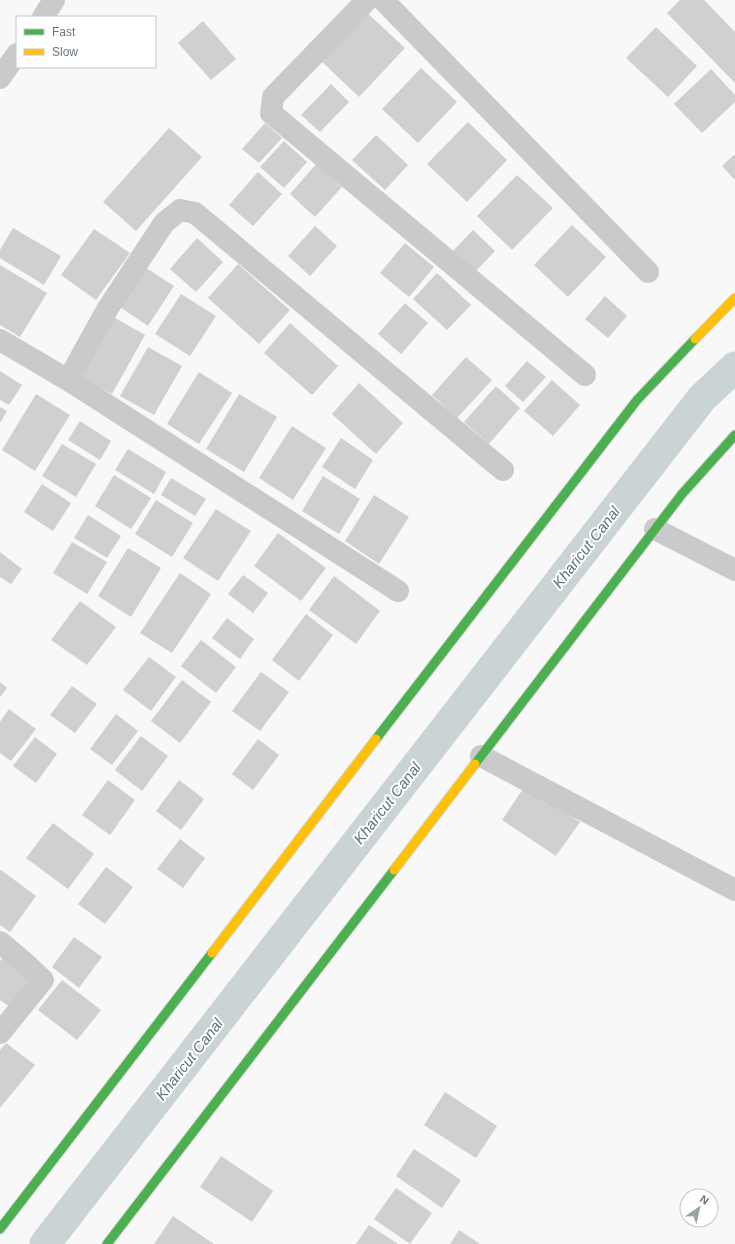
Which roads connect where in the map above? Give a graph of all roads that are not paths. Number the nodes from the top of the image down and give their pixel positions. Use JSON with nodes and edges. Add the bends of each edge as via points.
{"nodes":[{"id":1,"x":54,"y":0,"type":"edge"},
{"id":2,"x":367,"y":0,"type":"edge"},
{"id":3,"x":383,"y":0,"type":"edge"},
{"id":4,"x":43,"y":16,"type":"edge"},
{"id":5,"x":16,"y":55,"type":"edge"},
{"id":6,"x":0,"y":78,"type":"edge"},
{"id":7,"x":648,"y":272,"type":"dead end"},
{"id":8,"x":735,"y":298,"type":"edge"},
{"id":9,"x":0,"y":340,"type":"edge"},
{"id":10,"x":585,"y":375,"type":"dead end"},
{"id":11,"x":68,"y":380,"type":"junction"},
{"id":12,"x":735,"y":435,"type":"edge"},
{"id":13,"x":503,"y":470,"type":"dead end"},
{"id":14,"x":655,"y":529,"type":"junction"},
{"id":15,"x":735,"y":570,"type":"edge"},
{"id":16,"x":398,"y":591,"type":"dead end"},
{"id":17,"x":481,"y":756,"type":"junction"},
{"id":18,"x":735,"y":890,"type":"edge"},
{"id":19,"x":0,"y":942,"type":"edge"},
{"id":20,"x":0,"y":1033,"type":"edge"},
{"id":21,"x":0,"y":1229,"type":"edge"},
{"id":22,"x":107,"y":1244,"type":"edge"}],
"edges":[{"from":1,"to":4,"type":"street"},
{"from":2,"to":10,"type":"street","via":[[273,97],[271,113]]},
{"from":3,"to":7,"type":"street"},
{"from":5,"to":6,"type":"street"},
{"from":8,"to":21,"type":"street","via":[[637,400]]},
{"from":9,"to":11,"type":"street"},
{"from":11,"to":13,"type":"street","via":[[108,308],[164,223],[180,210],[195,213]]},
{"from":11,"to":16,"type":"street"},
{"from":12,"to":14,"type":"street","via":[[682,494]]},
{"from":14,"to":15,"type":"street"},
{"from":14,"to":17,"type":"street"},
{"from":17,"to":18,"type":"street"},
{"from":17,"to":22,"type":"street"},
{"from":19,"to":20,"type":"street","via":[[43,980]]}]}
